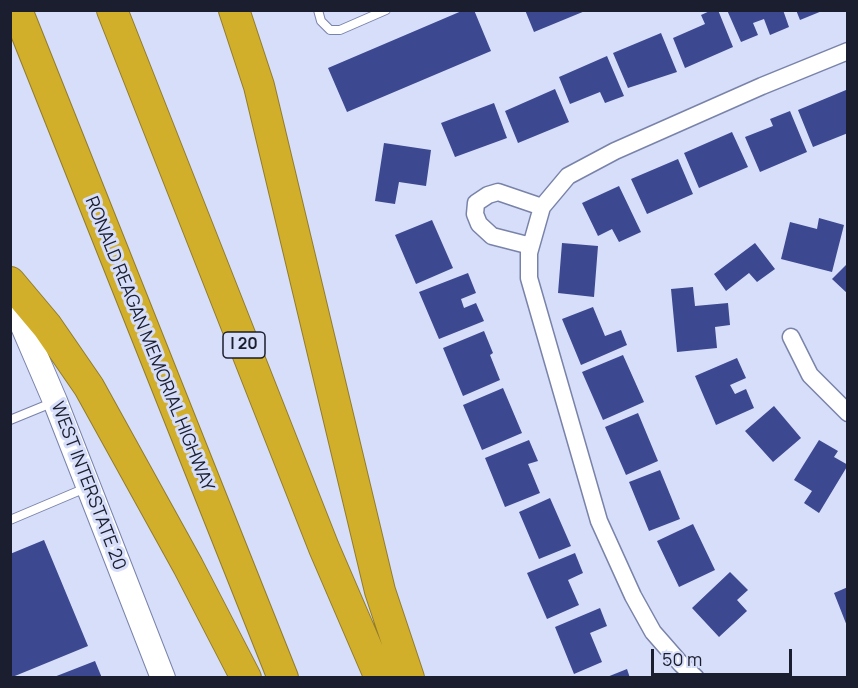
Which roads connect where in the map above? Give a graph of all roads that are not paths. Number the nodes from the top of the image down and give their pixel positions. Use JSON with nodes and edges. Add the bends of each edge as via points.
{"nodes":[{"id":1,"x":17,"y":10,"type":"edge"},
{"id":2,"x":112,"y":10,"type":"edge"},
{"id":3,"x":234,"y":10,"type":"edge"},
{"id":4,"x":318,"y":10,"type":"edge"},
{"id":5,"x":386,"y":10,"type":"edge"},
{"id":6,"x":848,"y":51,"type":"edge"},
{"id":7,"x":542,"y":207,"type":"junction"},
{"id":8,"x":531,"y":246,"type":"junction"},
{"id":9,"x":10,"y":282,"type":"edge"},
{"id":10,"x":10,"y":296,"type":"edge"},
{"id":11,"x":791,"y":337,"type":"dead end"},
{"id":12,"x":55,"y":401,"type":"junction"},
{"id":13,"x":848,"y":413,"type":"edge"},
{"id":14,"x":10,"y":420,"type":"edge"},
{"id":15,"x":88,"y":487,"type":"junction"},
{"id":16,"x":10,"y":520,"type":"edge"},
{"id":17,"x":163,"y":678,"type":"edge"},
{"id":18,"x":246,"y":678,"type":"edge"},
{"id":19,"x":283,"y":678,"type":"edge"},
{"id":20,"x":380,"y":678,"type":"edge"},
{"id":21,"x":409,"y":678,"type":"edge"},
{"id":22,"x":696,"y":678,"type":"edge"}],
"edges":[{"from":1,"to":19,"type":"highway","name":"RONALD REAGAN MEMORIAL HIGHWAY"},
{"from":2,"to":20,"type":"highway","number":"I 20","via":[[324,548]]},
{"from":3,"to":21,"type":"highway","via":[[259,86],[380,591]]},
{"from":4,"to":5,"type":"lane","via":[[321,21],[330,30],[340,30]]},
{"from":6,"to":7,"type":"street","via":[[615,151],[568,176]]},
{"from":7,"to":8,"type":"street"},
{"from":7,"to":8,"type":"street","via":[[498,192],[476,203],[479,224],[492,236]]},
{"from":8,"to":22,"type":"street","via":[[530,278],[599,521],[653,632]]},
{"from":9,"to":18,"type":"highway","via":[[47,326],[89,387]]},
{"from":10,"to":12,"type":"main road","name":"WEST INTERSTATE 20"},
{"from":11,"to":13,"type":"street","via":[[810,375]]},
{"from":12,"to":14,"type":"lane"},
{"from":12,"to":15,"type":"main road","name":"WEST INTERSTATE 20"},
{"from":15,"to":16,"type":"lane"},
{"from":15,"to":17,"type":"main road","name":"WEST INTERSTATE 20"}]}
